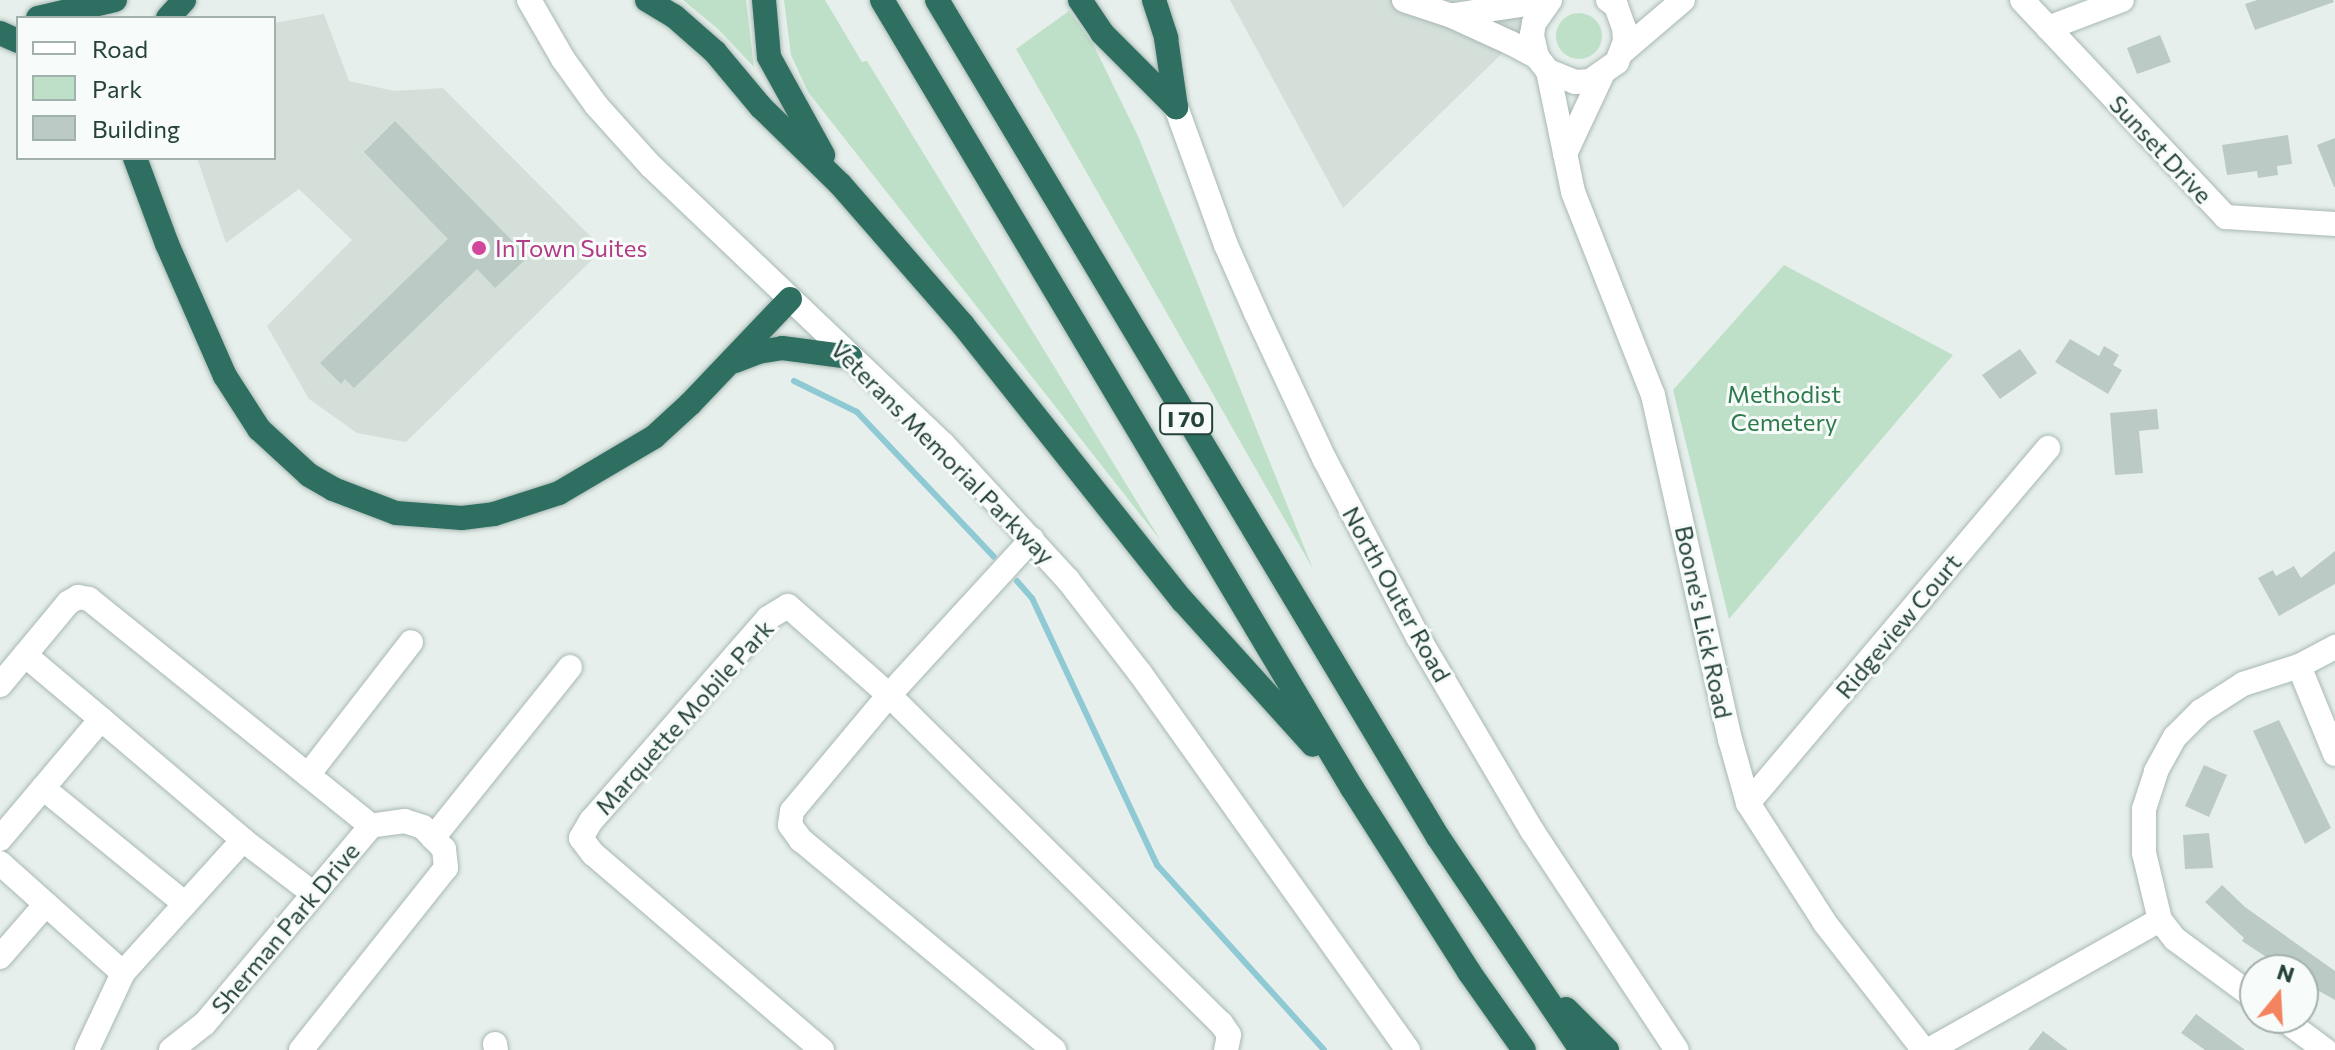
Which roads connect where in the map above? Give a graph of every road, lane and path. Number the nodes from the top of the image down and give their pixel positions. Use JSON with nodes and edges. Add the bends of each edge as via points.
{"nodes":[{"id":1,"x":115,"y":0,"type":"edge"},
{"id":2,"x":184,"y":0,"type":"edge"},
{"id":3,"x":529,"y":0,"type":"edge"},
{"id":4,"x":647,"y":0,"type":"edge"},
{"id":5,"x":764,"y":0,"type":"edge"},
{"id":6,"x":882,"y":0,"type":"edge"},
{"id":7,"x":937,"y":0,"type":"edge"},
{"id":8,"x":1080,"y":0,"type":"edge"},
{"id":9,"x":1154,"y":0,"type":"edge"},
{"id":10,"x":1404,"y":0,"type":"edge"},
{"id":11,"x":1683,"y":0,"type":"edge"},
{"id":12,"x":2022,"y":0,"type":"edge"},
{"id":13,"x":2122,"y":0,"type":"edge"},
{"id":14,"x":1549,"y":1,"type":"edge"},
{"id":15,"x":1616,"y":1,"type":"edge"},
{"id":16,"x":47,"y":16,"type":"edge"},
{"id":17,"x":170,"y":16,"type":"edge"},
{"id":18,"x":1452,"y":16,"type":"junction"},
{"id":19,"x":2048,"y":28,"type":"junction"},
{"id":20,"x":1622,"y":52,"type":"junction"},
{"id":21,"x":1542,"y":64,"type":"junction"},
{"id":22,"x":1601,"y":77,"type":"junction"},
{"id":23,"x":1176,"y":107,"type":"junction"},
{"id":24,"x":1565,"y":154,"type":"junction"},
{"id":25,"x":136,"y":160,"type":"edge"},
{"id":26,"x":840,"y":184,"type":"junction"},
{"id":27,"x":2335,"y":224,"type":"edge"},
{"id":28,"x":790,"y":299,"type":"junction"},
{"id":29,"x":850,"y":357,"type":"junction"},
{"id":30,"x":729,"y":364,"type":"junction"},
{"id":31,"x":2048,"y":448,"type":"dead end"},
{"id":32,"x":1032,"y":539,"type":"junction"},
{"id":33,"x":411,"y":642,"type":"dead end"},
{"id":34,"x":2335,"y":647,"type":"edge"},
{"id":35,"x":25,"y":655,"type":"junction"},
{"id":36,"x":2299,"y":666,"type":"junction"},
{"id":37,"x":570,"y":667,"type":"dead end"},
{"id":38,"x":0,"y":685,"type":"edge"},
{"id":39,"x":889,"y":695,"type":"junction"},
{"id":40,"x":101,"y":719,"type":"junction"},
{"id":41,"x":2335,"y":754,"type":"edge"},
{"id":42,"x":308,"y":775,"type":"junction"},
{"id":43,"x":43,"y":788,"type":"junction"},
{"id":44,"x":1352,"y":788,"type":"junction"},
{"id":45,"x":1748,"y":803,"type":"junction"},
{"id":46,"x":371,"y":826,"type":"junction"},
{"id":47,"x":433,"y":838,"type":"junction"},
{"id":48,"x":0,"y":839,"type":"edge"},
{"id":49,"x":243,"y":840,"type":"junction"},
{"id":50,"x":0,"y":863,"type":"edge"},
{"id":51,"x":314,"y":894,"type":"junction"},
{"id":52,"x":46,"y":904,"type":"junction"},
{"id":53,"x":185,"y":904,"type":"junction"},
{"id":54,"x":2160,"y":920,"type":"junction"},
{"id":55,"x":0,"y":957,"type":"edge"},
{"id":56,"x":1517,"y":958,"type":"junction"},
{"id":57,"x":123,"y":973,"type":"junction"},
{"id":58,"x":2239,"y":986,"type":"edge"},
{"id":59,"x":2304,"y":1034,"type":"edge"},
{"id":60,"x":87,"y":1050,"type":"edge"},
{"id":61,"x":171,"y":1050,"type":"edge"},
{"id":62,"x":301,"y":1050,"type":"edge"},
{"id":63,"x":822,"y":1050,"type":"edge"},
{"id":64,"x":1054,"y":1050,"type":"edge"},
{"id":65,"x":1226,"y":1050,"type":"edge"},
{"id":66,"x":1408,"y":1050,"type":"edge"},
{"id":67,"x":1524,"y":1050,"type":"edge"},
{"id":68,"x":1581,"y":1050,"type":"edge"},
{"id":69,"x":1607,"y":1050,"type":"edge"},
{"id":70,"x":1677,"y":1050,"type":"edge"},
{"id":71,"x":1927,"y":1050,"type":"edge"},
{"id":72,"x":2325,"y":1050,"type":"edge"}],
"edges":[{"from":1,"to":16,"type":"highway"},
{"from":2,"to":17,"type":"highway"},
{"from":3,"to":28,"type":"street","name":"Veterans Memorial Parkway","via":[[563,59],[619,132]]},
{"from":4,"to":26,"type":"highway","via":[[715,52],[761,107]]},
{"from":5,"to":26,"type":"highway","via":[[769,57]]},
{"from":6,"to":44,"type":"highway","number":"I 70"},
{"from":7,"to":56,"type":"highway","number":"I 70","via":[[1317,640]]},
{"from":8,"to":23,"type":"highway","via":[[1102,33]]},
{"from":9,"to":23,"type":"highway","via":[[1166,38]]},
{"from":10,"to":18,"type":"street"},
{"from":11,"to":20,"type":"street"},
{"from":12,"to":19,"type":"street","name":"Sunset Drive"},
{"from":13,"to":19,"type":"street"},
{"from":14,"to":18,"type":"street"},
{"from":14,"to":21,"type":"street","name":"Boone's Lick Road","via":[[1532,35]]},
{"from":15,"to":20,"type":"street","via":[[1624,28]]},
{"from":18,"to":21,"type":"street"},
{"from":19,"to":27,"type":"street","name":"Sunset Drive","via":[[2226,217]]},
{"from":20,"to":22,"type":"street"},
{"from":21,"to":22,"type":"street","via":[[1575,82]]},
{"from":21,"to":24,"type":"street","name":"Boone's Lick Road"},
{"from":22,"to":24,"type":"street"},
{"from":23,"to":70,"type":"street","name":"North Outer Road","via":[[1256,313],[1325,460],[1418,637],[1533,832]]},
{"from":24,"to":45,"type":"street","name":"Boone's Lick Road","via":[[1573,192],[1653,395]]},
{"from":25,"to":30,"type":"highway","via":[[167,244],[240,402],[279,451],[321,482],[364,502],[410,515],[462,518],[494,514],[559,493],[654,437]]},
{"from":26,"to":44,"type":"highway","via":[[963,325],[1182,600]]},
{"from":28,"to":29,"type":"street","name":"Veterans Memorial Parkway"},
{"from":28,"to":30,"type":"highway"},
{"from":29,"to":30,"type":"highway","via":[[782,348]]},
{"from":29,"to":32,"type":"street","name":"Veterans Memorial Parkway","via":[[943,444]]},
{"from":31,"to":45,"type":"street","name":"Ridgeview Court"},
{"from":32,"to":39,"type":"street"},
{"from":32,"to":66,"type":"street","name":"Veterans Memorial Parkway","via":[[1140,673]]},
{"from":33,"to":42,"type":"street"},
{"from":34,"to":36,"type":"street"},
{"from":35,"to":38,"type":"street","name":"Sherman Park Drive"},
{"from":35,"to":40,"type":"street"},
{"from":35,"to":42,"type":"street","name":"Sherman Park Drive","via":[[68,603],[78,597],[89,599]]},
{"from":36,"to":41,"type":"street"},
{"from":36,"to":54,"type":"street","via":[[2243,684],[2211,705],[2168,748],[2144,809],[2144,853]]},
{"from":37,"to":47,"type":"street"},
{"from":39,"to":63,"type":"street","name":"Marquette Mobile Park","via":[[788,606],[768,618],[581,838],[593,854]]},
{"from":39,"to":64,"type":"street","via":[[792,811],[790,825],[801,840]]},
{"from":39,"to":65,"type":"street","name":"Marquette Mobile Park","via":[[1221,1023],[1229,1035]]},
{"from":40,"to":43,"type":"street"},
{"from":40,"to":49,"type":"street"},
{"from":42,"to":46,"type":"street","name":"Sherman Park Drive"},
{"from":43,"to":48,"type":"street"},
{"from":43,"to":53,"type":"street"},
{"from":44,"to":67,"type":"highway","number":"I 70"},
{"from":45,"to":71,"type":"street","name":"Boone's Lick Road","via":[[1825,923]]},
{"from":46,"to":47,"type":"street","via":[[405,821],[423,827]]},
{"from":46,"to":51,"type":"street","name":"Sherman Park Drive"},
{"from":47,"to":62,"type":"street","via":[[444,849],[446,868]]},
{"from":49,"to":51,"type":"street"},
{"from":49,"to":53,"type":"street"},
{"from":50,"to":52,"type":"street"},
{"from":51,"to":61,"type":"street","name":"Sherman Park Drive","via":[[204,1024]]},
{"from":52,"to":55,"type":"street"},
{"from":52,"to":57,"type":"street"},
{"from":53,"to":57,"type":"street"},
{"from":54,"to":58,"type":"street","via":[[2175,939]]},
{"from":54,"to":71,"type":"street"},
{"from":56,"to":68,"type":"highway","number":"I 70"},
{"from":56,"to":69,"type":"highway"},
{"from":57,"to":60,"type":"street"},
{"from":59,"to":72,"type":"street"}]}
